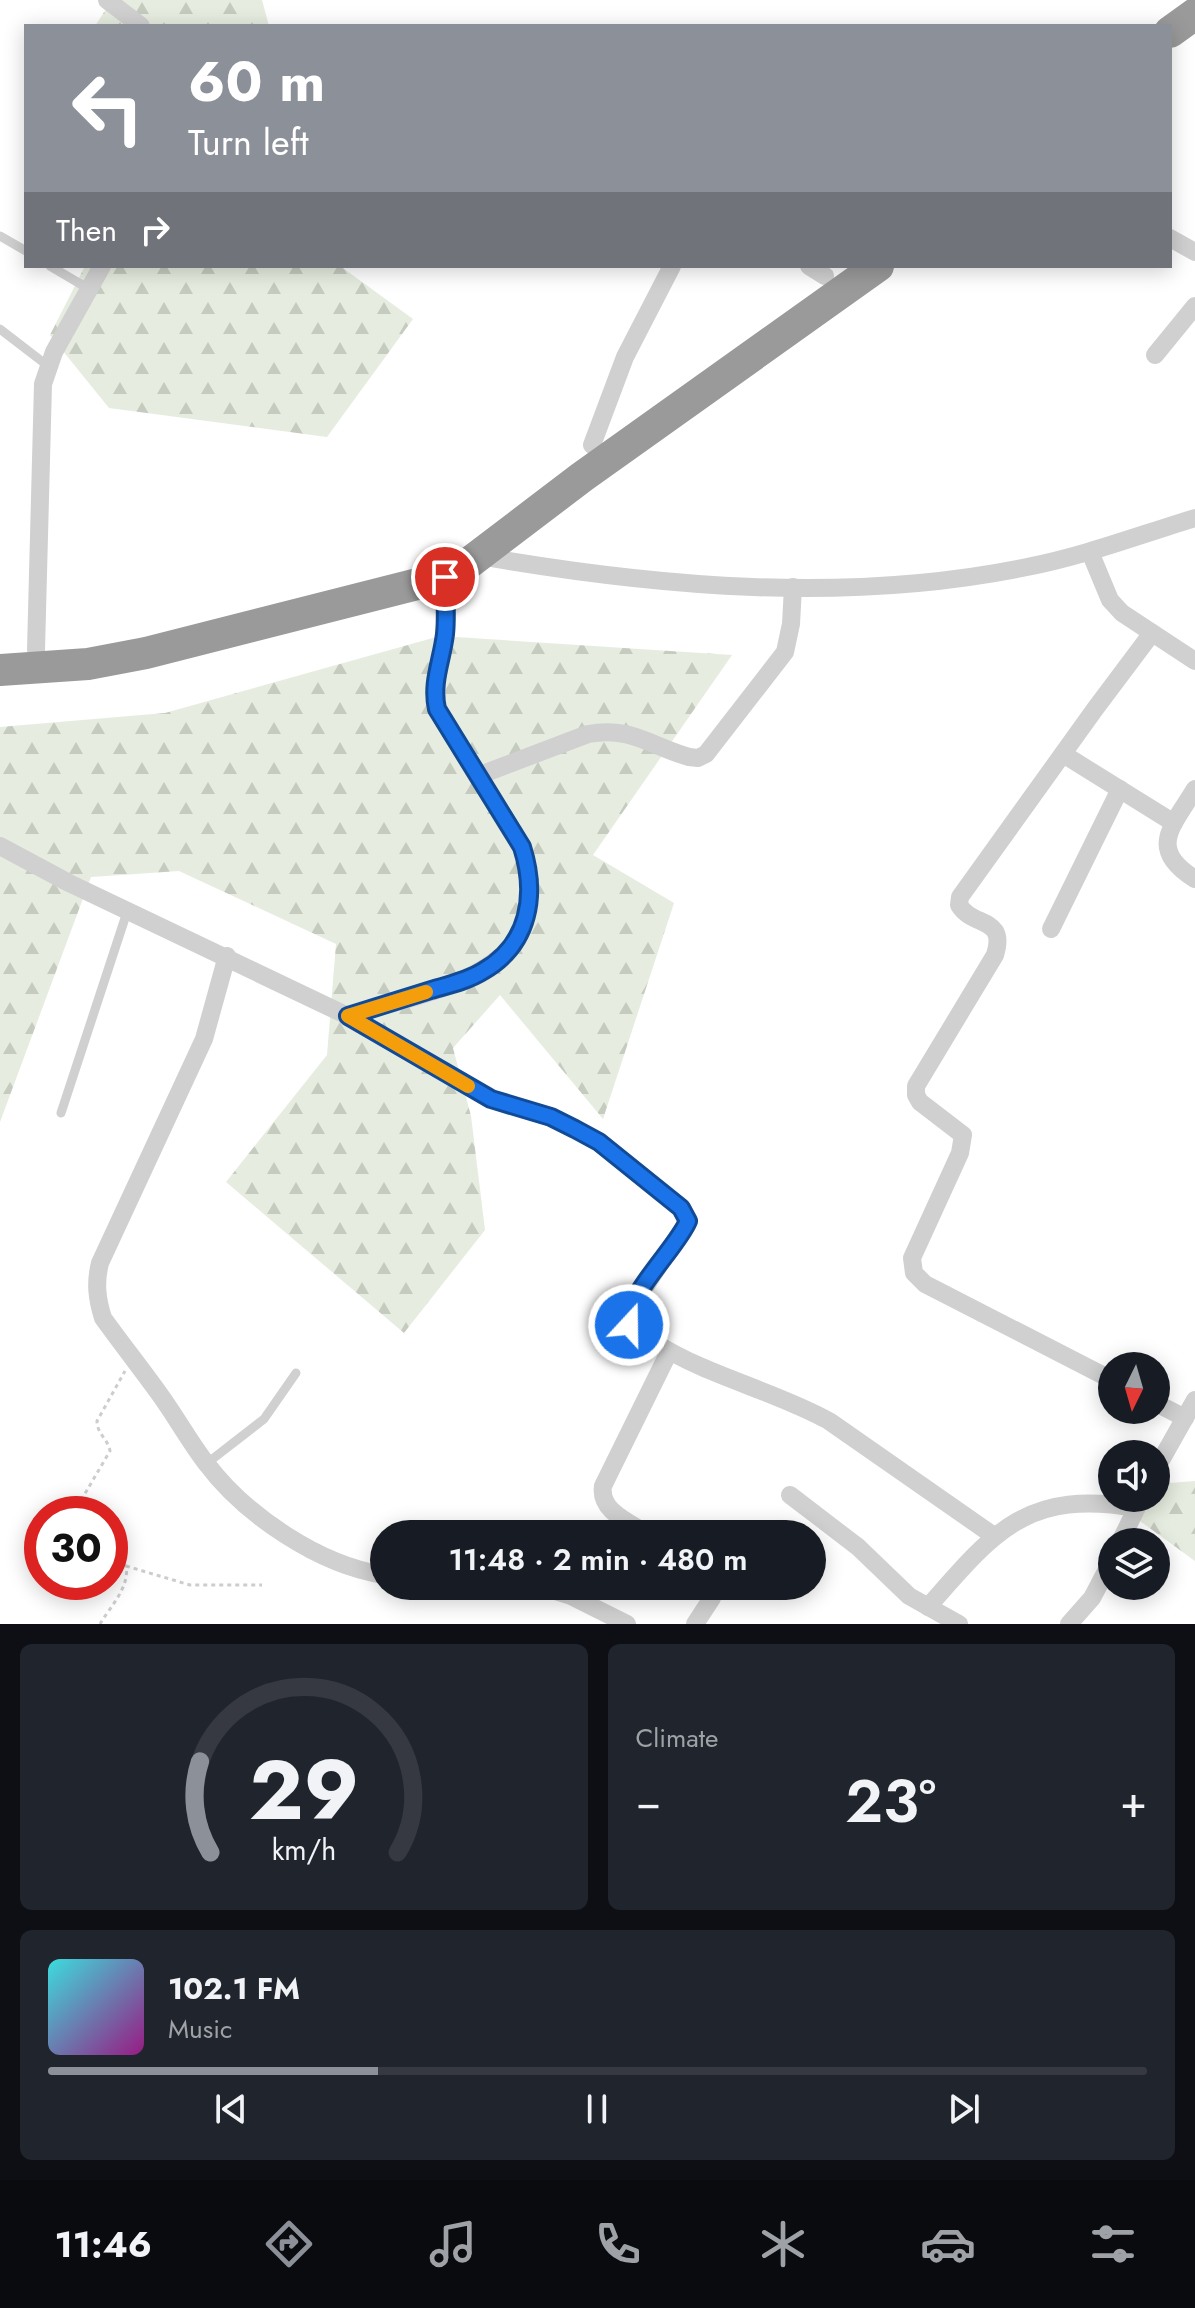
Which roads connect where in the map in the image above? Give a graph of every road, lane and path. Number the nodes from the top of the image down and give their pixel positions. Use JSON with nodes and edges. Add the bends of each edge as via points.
{"nodes":[{"id":1,"x":107,"y":0,"type":"edge"},
{"id":2,"x":1184,"y":0,"type":"edge"},
{"id":3,"x":1195,"y":6,"type":"edge"},
{"id":4,"x":1195,"y":14,"type":"edge"},
{"id":5,"x":138,"y":24,"type":"edge"},
{"id":6,"x":1172,"y":31,"type":"edge"},
{"id":7,"x":1195,"y":37,"type":"edge"},
{"id":8,"x":1172,"y":54,"type":"edge"},
{"id":9,"x":0,"y":236,"type":"edge"},
{"id":10,"x":1172,"y":239,"type":"edge"},
{"id":11,"x":24,"y":250,"type":"edge"},
{"id":12,"x":1195,"y":252,"type":"edge"},
{"id":13,"x":53,"y":268,"type":"edge"},
{"id":14,"x":101,"y":268,"type":"edge"},
{"id":15,"x":671,"y":268,"type":"edge"},
{"id":16,"x":875,"y":268,"type":"edge"},
{"id":17,"x":825,"y":269,"type":"edge"},
{"id":18,"x":89,"y":289,"type":"junction"},
{"id":19,"x":1195,"y":306,"type":"edge"},
{"id":20,"x":0,"y":329,"type":"edge"},
{"id":21,"x":1155,"y":355,"type":"dead end"},
{"id":22,"x":48,"y":366,"type":"junction"},
{"id":23,"x":592,"y":445,"type":"junction"},
{"id":24,"x":1195,"y":518,"type":"edge"},
{"id":25,"x":1090,"y":552,"type":"junction"},
{"id":26,"x":479,"y":556,"type":"junction"},
{"id":27,"x":445,"y":577,"type":"junction"},
{"id":28,"x":793,"y":587,"type":"junction"},
{"id":29,"x":1152,"y":633,"type":"junction"},
{"id":30,"x":36,"y":650,"type":"junction"},
{"id":31,"x":0,"y":651,"type":"edge"},
{"id":32,"x":1195,"y":661,"type":"edge"},
{"id":33,"x":0,"y":670,"type":"edge"},
{"id":34,"x":1063,"y":754,"type":"junction"},
{"id":35,"x":480,"y":775,"type":"junction"},
{"id":36,"x":1120,"y":789,"type":"junction"},
{"id":37,"x":1195,"y":789,"type":"edge"},
{"id":38,"x":1174,"y":823,"type":"junction"},
{"id":39,"x":0,"y":846,"type":"edge"},
{"id":40,"x":1195,"y":879,"type":"edge"},
{"id":41,"x":128,"y":909,"type":"junction"},
{"id":42,"x":1051,"y":929,"type":"dead end"},
{"id":43,"x":227,"y":956,"type":"junction"},
{"id":44,"x":348,"y":1016,"type":"junction"},
{"id":45,"x":61,"y":1113,"type":"dead end"},
{"id":46,"x":669,"y":1352,"type":"junction"},
{"id":47,"x":133,"y":1358,"type":"junction"},
{"id":48,"x":296,"y":1373,"type":"dead end"},
{"id":49,"x":1098,"y":1373,"type":"edge"},
{"id":50,"x":1195,"y":1400,"type":"edge"},
{"id":51,"x":1170,"y":1410,"type":"edge"},
{"id":52,"x":1185,"y":1418,"type":"junction"},
{"id":53,"x":1170,"y":1444,"type":"edge"},
{"id":54,"x":206,"y":1464,"type":"junction"},
{"id":55,"x":790,"y":1495,"type":"dead end"},
{"id":56,"x":84,"y":1496,"type":"edge"},
{"id":57,"x":1098,"y":1504,"type":"edge"},
{"id":58,"x":627,"y":1520,"type":"edge"},
{"id":59,"x":994,"y":1536,"type":"junction"},
{"id":60,"x":128,"y":1567,"type":"edge"},
{"id":61,"x":370,"y":1572,"type":"edge"},
{"id":62,"x":262,"y":1585,"type":"dead end"},
{"id":63,"x":1098,"y":1587,"type":"edge"},
{"id":64,"x":115,"y":1600,"type":"edge"},
{"id":65,"x":579,"y":1600,"type":"edge"},
{"id":66,"x":711,"y":1600,"type":"edge"},
{"id":67,"x":928,"y":1607,"type":"junction"},
{"id":68,"x":100,"y":1624,"type":"edge"},
{"id":69,"x":627,"y":1624,"type":"edge"},
{"id":70,"x":695,"y":1624,"type":"edge"},
{"id":71,"x":959,"y":1624,"type":"edge"},
{"id":72,"x":1069,"y":1624,"type":"edge"}],
"edges":[{"from":1,"to":5,"type":"street"},
{"from":2,"to":3,"type":"street"},
{"from":4,"to":6,"type":"highway"},
{"from":7,"to":8,"type":"highway"},
{"from":9,"to":11,"type":"lane"},
{"from":10,"to":12,"type":"street"},
{"from":13,"to":18,"type":"lane"},
{"from":14,"to":18,"type":"street"},
{"from":15,"to":23,"type":"street","via":[[625,357]]},
{"from":16,"to":26,"type":"highway"},
{"from":17,"to":23,"type":"highway"},
{"from":18,"to":22,"type":"street"},
{"from":19,"to":21,"type":"street"},
{"from":20,"to":22,"type":"lane"},
{"from":22,"to":30,"type":"street","via":[[41,405]]},
{"from":23,"to":30,"type":"highway","via":[[456,549],[424,566],[136,637]]},
{"from":24,"to":25,"type":"street"},
{"from":25,"to":28,"type":"street","via":[[962,578]]},
{"from":25,"to":29,"type":"street","via":[[1110,600]]},
{"from":26,"to":27,"type":"highway"},
{"from":26,"to":28,"type":"street","via":[[660,582]]},
{"from":27,"to":33,"type":"highway","via":[[146,653],[88,664]]},
{"from":27,"to":35,"type":"street","via":[[446,628],[437,709]]},
{"from":28,"to":35,"type":"street","via":[[785,652],[706,754],[689,757],[625,732],[603,731]]},
{"from":29,"to":32,"type":"street"},
{"from":29,"to":34,"type":"street"},
{"from":30,"to":31,"type":"highway"},
{"from":34,"to":36,"type":"street"},
{"from":34,"to":49,"type":"street","via":[[960,897],[963,912],[992,926],[998,946],[916,1086],[920,1102],[963,1135],[960,1153],[912,1258],[914,1273],[925,1284]]},
{"from":35,"to":44,"type":"street","via":[[522,847],[530,873],[526,917],[516,938],[503,957],[462,981]]},
{"from":36,"to":38,"type":"street"},
{"from":36,"to":42,"type":"street"},
{"from":37,"to":38,"type":"street"},
{"from":38,"to":40,"type":"street","via":[[1168,852]]},
{"from":39,"to":41,"type":"street"},
{"from":41,"to":43,"type":"street"},
{"from":41,"to":45,"type":"lane"},
{"from":43,"to":44,"type":"street"},
{"from":43,"to":47,"type":"street","via":[[204,1039],[97,1276],[103,1318]]},
{"from":44,"to":46,"type":"street","via":[[491,1099],[551,1117],[599,1142],[681,1208],[688,1221],[685,1229],[628,1317],[633,1330]]},
{"from":46,"to":58,"type":"street","via":[[603,1486],[603,1503]]},
{"from":46,"to":59,"type":"street","via":[[829,1421]]},
{"from":47,"to":54,"type":"street"},
{"from":47,"to":56,"type":"path","via":[[97,1421],[110,1451]]},
{"from":48,"to":54,"type":"lane","via":[[264,1419]]},
{"from":50,"to":52,"type":"street"},
{"from":51,"to":52,"type":"street"},
{"from":52,"to":53,"type":"street"},
{"from":54,"to":61,"type":"street","via":[[231,1493],[278,1530],[347,1566]]},
{"from":55,"to":67,"type":"street"},
{"from":57,"to":59,"type":"street","via":[[1051,1507],[1023,1516]]},
{"from":59,"to":67,"type":"street"},
{"from":60,"to":62,"type":"path","via":[[190,1585]]},
{"from":63,"to":72,"type":"street"},
{"from":64,"to":68,"type":"path"},
{"from":65,"to":69,"type":"street"},
{"from":66,"to":70,"type":"street"},
{"from":67,"to":71,"type":"street"}]}
